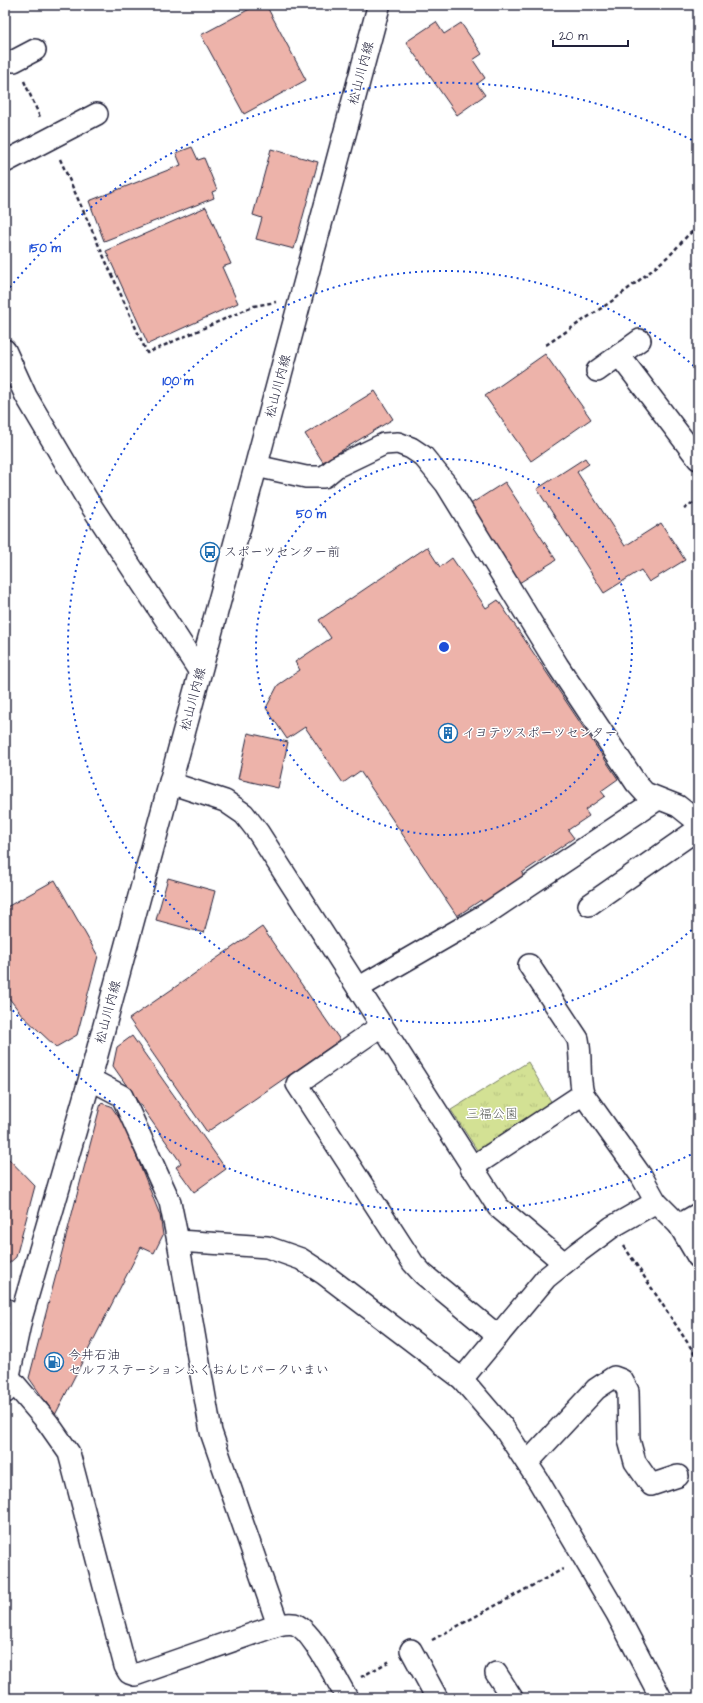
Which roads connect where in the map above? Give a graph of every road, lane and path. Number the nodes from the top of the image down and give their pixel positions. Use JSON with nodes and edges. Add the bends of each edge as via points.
{"nodes":[{"id":1,"x":379,"y":5,"type":"edge"},
{"id":2,"x":35,"y":50,"type":"dead end"},
{"id":3,"x":14,"y":61,"type":"joint"},
{"id":4,"x":97,"y":114,"type":"dead end"},
{"id":5,"x":51,"y":138,"type":"junction"},
{"id":6,"x":5,"y":162,"type":"edge"},
{"id":7,"x":698,"y":227,"type":"edge"},
{"id":8,"x":302,"y":296,"type":"junction"},
{"id":9,"x":640,"y":340,"type":"dead end"},
{"id":10,"x":546,"y":345,"type":"dead end"},
{"id":11,"x":5,"y":350,"type":"edge"},
{"id":12,"x":619,"y":355,"type":"junction"},
{"id":13,"x":597,"y":371,"type":"dead end"},
{"id":14,"x":698,"y":458,"type":"edge"},
{"id":15,"x":256,"y":466,"type":"junction"},
{"id":16,"x":698,"y":500,"type":"edge"},
{"id":17,"x":684,"y":510,"type":"dead end"},
{"id":18,"x":200,"y":672,"type":"junction"},
{"id":19,"x":170,"y":783,"type":"junction"},
{"id":20,"x":658,"y":799,"type":"junction"},
{"id":21,"x":698,"y":822,"type":"edge"},
{"id":22,"x":698,"y":829,"type":"edge"},
{"id":23,"x":589,"y":905,"type":"dead end"},
{"id":24,"x":529,"y":965,"type":"dead end"},
{"id":25,"x":358,"y":988,"type":"junction"},
{"id":26,"x":381,"y":1026,"type":"junction"},
{"id":27,"x":90,"y":1079,"type":"junction"},
{"id":28,"x":583,"y":1094,"type":"junction"},
{"id":29,"x":472,"y":1168,"type":"junction"},
{"id":30,"x":656,"y":1202,"type":"junction"},
{"id":31,"x":698,"y":1214,"type":"edge"},
{"id":32,"x":679,"y":1225,"type":"junction"},
{"id":33,"x":612,"y":1227,"type":"junction"},
{"id":34,"x":178,"y":1241,"type":"junction"},
{"id":35,"x":698,"y":1257,"type":"edge"},
{"id":36,"x":564,"y":1263,"type":"junction"},
{"id":37,"x":13,"y":1313,"type":"edge"},
{"id":38,"x":498,"y":1336,"type":"junction"},
{"id":39,"x":695,"y":1354,"type":"dead end"},
{"id":40,"x":462,"y":1380,"type":"junction"},
{"id":41,"x":7,"y":1385,"type":"edge"},
{"id":42,"x":527,"y":1463,"type":"junction"},
{"id":43,"x":678,"y":1476,"type":"dead end"},
{"id":44,"x":583,"y":1558,"type":"junction"},
{"id":45,"x":278,"y":1625,"type":"junction"},
{"id":46,"x":411,"y":1650,"type":"junction"},
{"id":47,"x":496,"y":1673,"type":"dead end"},
{"id":48,"x":344,"y":1693,"type":"edge"},
{"id":49,"x":437,"y":1698,"type":"edge"},
{"id":50,"x":512,"y":1698,"type":"edge"},
{"id":51,"x":661,"y":1698,"type":"edge"}],
"edges":[{"from":1,"to":8,"type":"main road","name":"松山川内線"},
{"from":2,"to":3,"type":"street"},
{"from":3,"to":5,"type":"path"},
{"from":4,"to":5,"type":"street"},
{"from":5,"to":6,"type":"street"},
{"from":5,"to":8,"type":"path","via":[[147,353],[254,306]]},
{"from":7,"to":10,"type":"path","via":[[672,253],[615,299]]},
{"from":8,"to":15,"type":"main road","name":"松山川内線"},
{"from":9,"to":12,"type":"street"},
{"from":11,"to":18,"type":"street","via":[[26,396],[88,501]]},
{"from":12,"to":13,"type":"street"},
{"from":12,"to":14,"type":"street"},
{"from":15,"to":18,"type":"main road","name":"松山川内線"},
{"from":15,"to":20,"type":"street","via":[[306,477],[324,477],[336,467],[384,444],[398,443],[422,456],[446,484],[558,666],[631,776],[645,793]]},
{"from":16,"to":17,"type":"path"},
{"from":18,"to":19,"type":"main road","name":"松山川内線"},
{"from":19,"to":25,"type":"street","via":[[224,801],[244,814]]},
{"from":19,"to":27,"type":"main road","name":"松山川内線"},
{"from":20,"to":21,"type":"street","via":[[678,806]]},
{"from":20,"to":25,"type":"street","via":[[486,914]]},
{"from":22,"to":23,"type":"street"},
{"from":24,"to":28,"type":"street","via":[[578,1038],[581,1052],[579,1080]]},
{"from":25,"to":26,"type":"street"},
{"from":26,"to":29,"type":"street"},
{"from":26,"to":38,"type":"street","via":[[297,1084],[413,1263],[422,1274]]},
{"from":27,"to":34,"type":"street","via":[[122,1096],[170,1202]]},
{"from":27,"to":37,"type":"main road","name":"松山川内線"},
{"from":28,"to":29,"type":"street"},
{"from":28,"to":30,"type":"street","via":[[642,1176]]},
{"from":29,"to":36,"type":"street","via":[[498,1207]]},
{"from":30,"to":32,"type":"street"},
{"from":30,"to":33,"type":"street"},
{"from":31,"to":32,"type":"street"},
{"from":32,"to":35,"type":"street"},
{"from":33,"to":36,"type":"street"},
{"from":33,"to":39,"type":"path"},
{"from":34,"to":40,"type":"street","via":[[267,1247],[301,1259]]},
{"from":34,"to":45,"type":"street","via":[[211,1432]]},
{"from":36,"to":38,"type":"street","via":[[546,1278]]},
{"from":37,"to":41,"type":"main road","name":"松山川内線"},
{"from":38,"to":40,"type":"street"},
{"from":40,"to":42,"type":"street","via":[[503,1427]]},
{"from":41,"to":45,"type":"street","via":[[48,1423],[69,1453],[125,1666],[129,1672],[135,1675]]},
{"from":42,"to":43,"type":"street","via":[[596,1389],[614,1377],[622,1380],[628,1391],[629,1440],[635,1462],[651,1485]]},
{"from":42,"to":44,"type":"street"},
{"from":44,"to":46,"type":"path","via":[[436,1639]]},
{"from":44,"to":51,"type":"street","via":[[617,1614]]},
{"from":45,"to":48,"type":"street","via":[[293,1623],[304,1628]]},
{"from":46,"to":48,"type":"path"},
{"from":46,"to":49,"type":"street"},
{"from":47,"to":50,"type":"street"}]}
